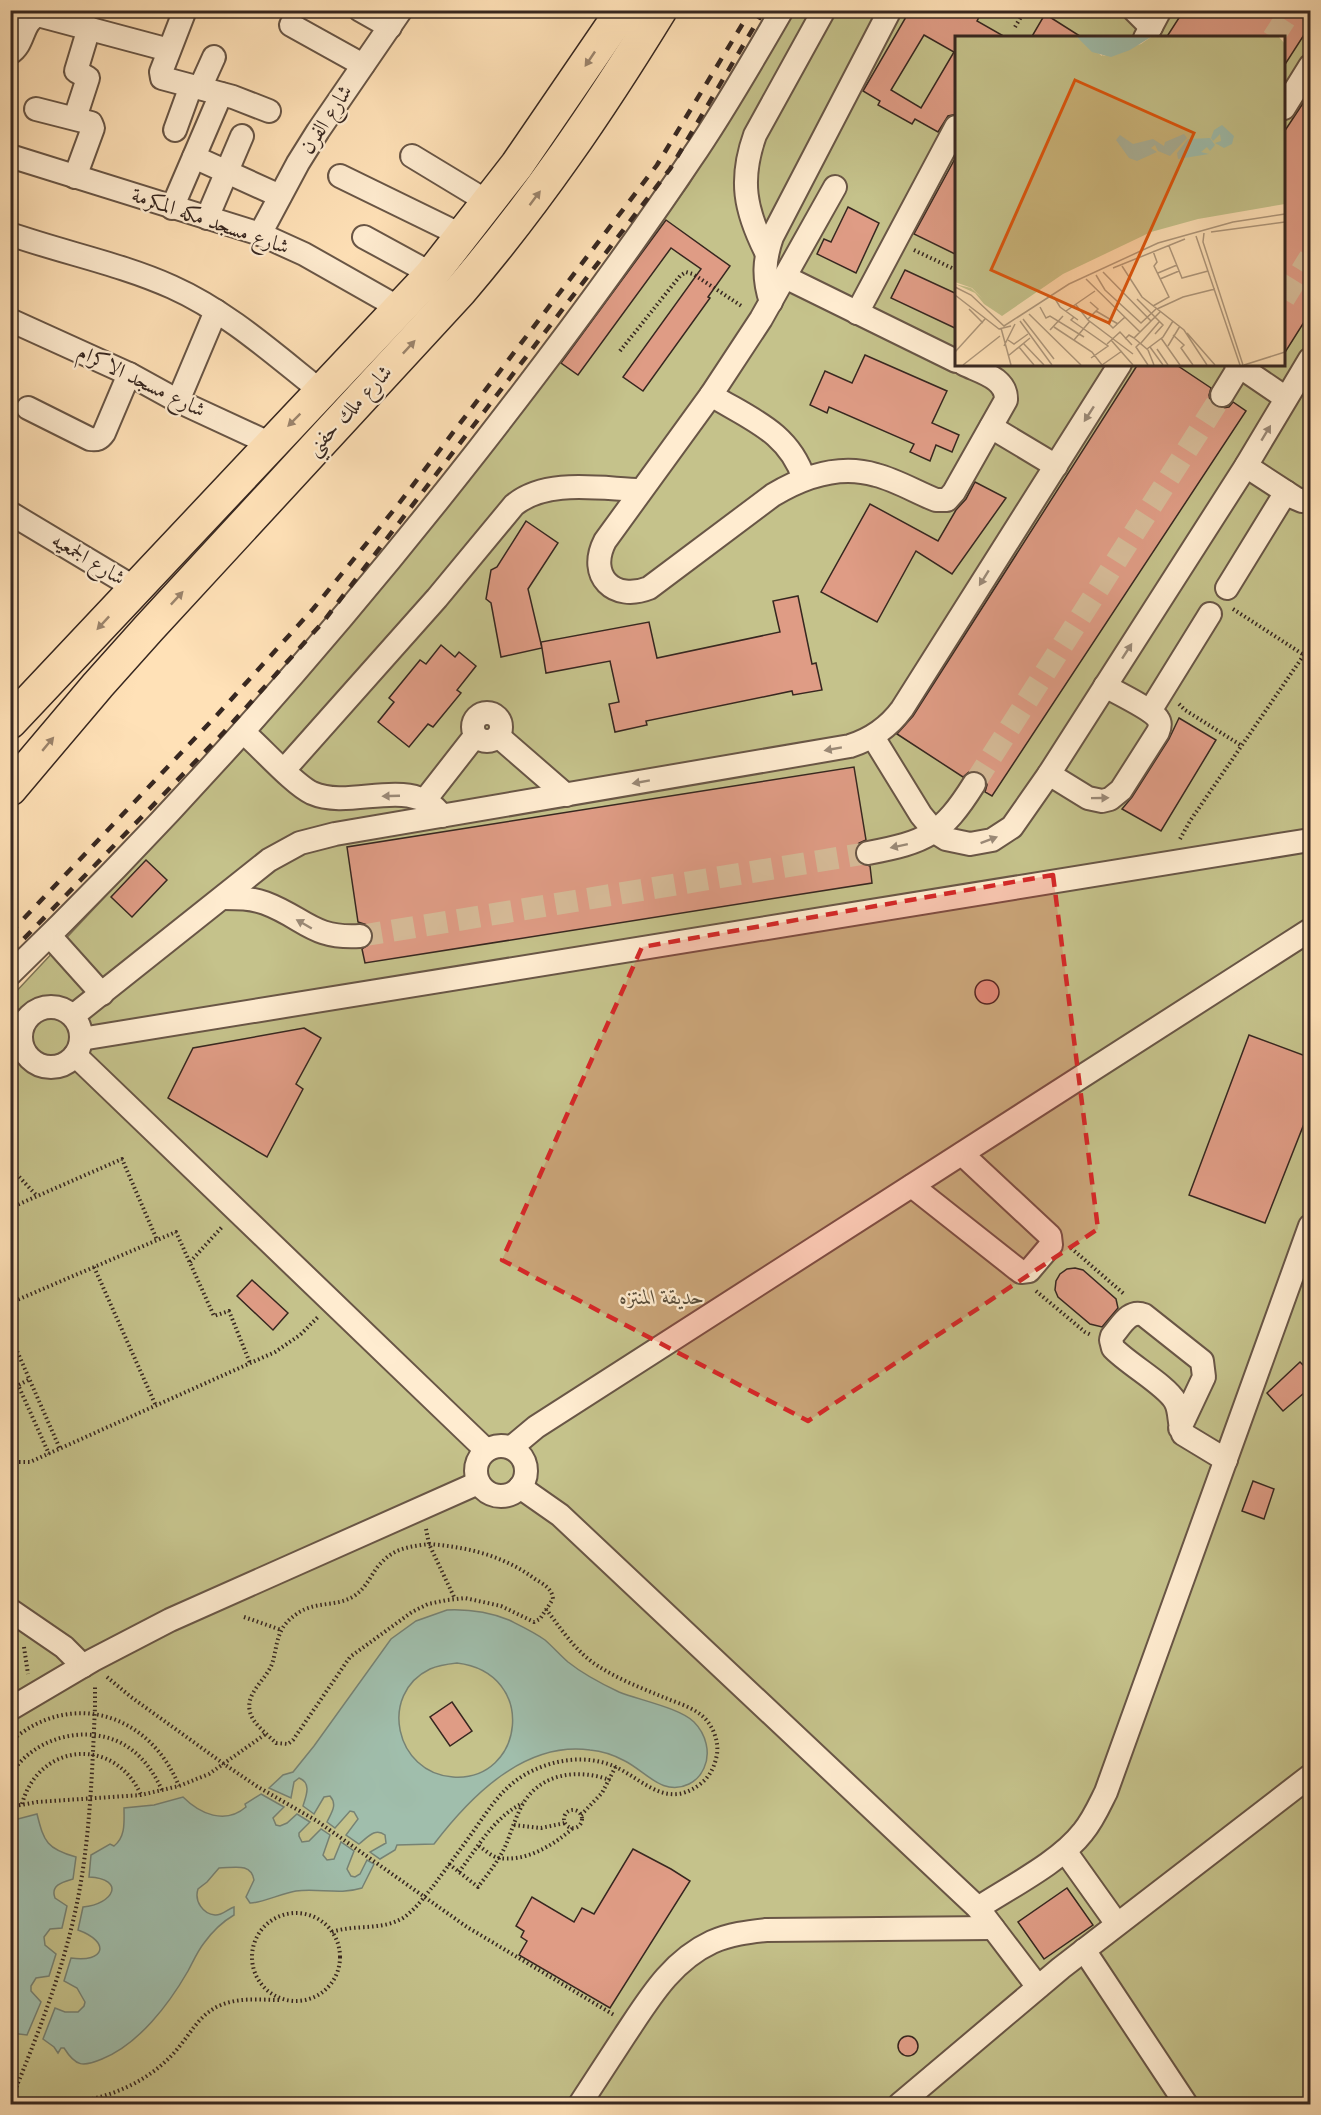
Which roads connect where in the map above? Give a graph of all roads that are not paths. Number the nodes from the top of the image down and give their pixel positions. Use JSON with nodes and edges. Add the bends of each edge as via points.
{"nodes":[{"id":1,"x":185,"y":10,"type":"edge"},
{"id":2,"x":360,"y":10,"type":"edge"},
{"id":3,"x":660,"y":10,"type":"edge"},
{"id":4,"x":782,"y":10,"type":"edge"},
{"id":5,"x":824,"y":10,"type":"edge"},
{"id":6,"x":890,"y":10,"type":"edge"},
{"id":7,"x":1134,"y":10,"type":"edge"},
{"id":8,"x":622,"y":11,"type":"edge"},
{"id":9,"x":395,"y":19,"type":"edge"},
{"id":10,"x":1152,"y":25,"type":"edge"},
{"id":11,"x":291,"y":26,"type":"dead end"},
{"id":12,"x":89,"y":28,"type":"junction"},
{"id":13,"x":169,"y":50,"type":"junction"},
{"id":14,"x":10,"y":53,"type":"edge"},
{"id":15,"x":214,"y":57,"type":"dead end"},
{"id":16,"x":363,"y":65,"type":"junction"},
{"id":17,"x":1311,"y":66,"type":"edge"},
{"id":18,"x":204,"y":89,"type":"junction"},
{"id":19,"x":1285,"y":106,"type":"edge"},
{"id":20,"x":36,"y":109,"type":"dead end"},
{"id":21,"x":269,"y":111,"type":"dead end"},
{"id":22,"x":75,"y":118,"type":"junction"},
{"id":23,"x":175,"y":130,"type":"dead end"},
{"id":24,"x":955,"y":131,"type":"edge"},
{"id":25,"x":242,"y":136,"type":"dead end"},
{"id":26,"x":10,"y":156,"type":"edge"},
{"id":27,"x":412,"y":156,"type":"dead end"},
{"id":28,"x":194,"y":157,"type":"junction"},
{"id":29,"x":227,"y":172,"type":"junction"},
{"id":30,"x":340,"y":176,"type":"dead end"},
{"id":31,"x":75,"y":177,"type":"junction"},
{"id":32,"x":835,"y":186,"type":"dead end"},
{"id":33,"x":280,"y":196,"type":"junction"},
{"id":34,"x":488,"y":202,"type":"junction"},
{"id":35,"x":172,"y":207,"type":"junction"},
{"id":36,"x":207,"y":218,"type":"junction"},
{"id":37,"x":10,"y":234,"type":"edge"},
{"id":38,"x":260,"y":234,"type":"junction"},
{"id":39,"x":463,"y":236,"type":"junction"},
{"id":40,"x":364,"y":237,"type":"dead end"},
{"id":41,"x":766,"y":252,"type":"junction"},
{"id":42,"x":432,"y":274,"type":"junction"},
{"id":43,"x":786,"y":277,"type":"junction"},
{"id":44,"x":400,"y":309,"type":"junction"},
{"id":45,"x":766,"y":310,"type":"junction"},
{"id":46,"x":216,"y":311,"type":"junction"},
{"id":47,"x":857,"y":313,"type":"junction"},
{"id":48,"x":10,"y":320,"type":"edge"},
{"id":49,"x":955,"y":360,"type":"edge"},
{"id":50,"x":968,"y":366,"type":"edge"},
{"id":51,"x":1119,"y":366,"type":"edge"},
{"id":52,"x":1238,"y":366,"type":"edge"},
{"id":53,"x":1240,"y":366,"type":"edge"},
{"id":54,"x":1308,"y":367,"type":"edge"},
{"id":55,"x":129,"y":374,"type":"junction"},
{"id":56,"x":322,"y":392,"type":"junction"},
{"id":57,"x":711,"y":395,"type":"junction"},
{"id":58,"x":1222,"y":395,"type":"tunnel mouth"},
{"id":59,"x":1286,"y":398,"type":"junction"},
{"id":60,"x":178,"y":401,"type":"junction"},
{"id":61,"x":28,"y":408,"type":"dead end"},
{"id":62,"x":991,"y":427,"type":"junction"},
{"id":63,"x":271,"y":444,"type":"junction"},
{"id":64,"x":1056,"y":466,"type":"junction"},
{"id":65,"x":1246,"y":466,"type":"junction"},
{"id":66,"x":804,"y":479,"type":"junction"},
{"id":67,"x":641,"y":490,"type":"junction"},
{"id":68,"x":1286,"y":492,"type":"junction"},
{"id":69,"x":1311,"y":500,"type":"edge"},
{"id":70,"x":10,"y":513,"type":"edge"},
{"id":71,"x":135,"y":588,"type":"junction"},
{"id":72,"x":1105,"y":686,"type":"junction"},
{"id":73,"x":1150,"y":711,"type":"junction"},
{"id":74,"x":10,"y":722,"type":"edge"},
{"id":75,"x":243,"y":732,"type":"junction"},
{"id":76,"x":873,"y":737,"type":"junction"},
{"id":77,"x":284,"y":770,"type":"junction"},
{"id":78,"x":1049,"y":774,"type":"junction"},
{"id":79,"x":974,"y":784,"type":"tunnel mouth"},
{"id":80,"x":10,"y":789,"type":"edge"},
{"id":81,"x":566,"y":795,"type":"junction"},
{"id":82,"x":424,"y":800,"type":"junction"},
{"id":83,"x":442,"y":816,"type":"junction"},
{"id":84,"x":934,"y":832,"type":"junction"},
{"id":85,"x":1311,"y":840,"type":"edge"},
{"id":86,"x":868,"y":853,"type":"tunnel mouth"},
{"id":87,"x":223,"y":898,"type":"junction"},
{"id":88,"x":1311,"y":930,"type":"edge"},
{"id":89,"x":50,"y":936,"type":"junction"},
{"id":90,"x":360,"y":936,"type":"tunnel mouth"},
{"id":91,"x":10,"y":974,"type":"edge"},
{"id":92,"x":102,"y":994,"type":"junction"},
{"id":93,"x":73,"y":1016,"type":"junction"},
{"id":94,"x":78,"y":1047,"type":"junction"},
{"id":95,"x":18,"y":1057,"type":"edge"},
{"id":96,"x":962,"y":1154,"type":"junction"},
{"id":97,"x":912,"y":1186,"type":"junction"},
{"id":98,"x":1311,"y":1226,"type":"edge"},
{"id":99,"x":1180,"y":1428,"type":"junction"},
{"id":100,"x":512,"y":1447,"type":"junction"},
{"id":101,"x":486,"y":1450,"type":"junction"},
{"id":102,"x":1226,"y":1460,"type":"junction"},
{"id":103,"x":478,"y":1483,"type":"junction"},
{"id":104,"x":520,"y":1487,"type":"junction"},
{"id":105,"x":19,"y":1616,"type":"edge"},
{"id":106,"x":88,"y":1663,"type":"junction"},
{"id":107,"x":10,"y":1709,"type":"edge"},
{"id":108,"x":1311,"y":1776,"type":"edge"},
{"id":109,"x":1065,"y":1851,"type":"junction"},
{"id":110,"x":978,"y":1908,"type":"junction"},
{"id":111,"x":1117,"y":1924,"type":"junction"},
{"id":112,"x":993,"y":1928,"type":"junction"},
{"id":113,"x":1084,"y":1950,"type":"junction"},
{"id":114,"x":1038,"y":1987,"type":"junction"},
{"id":115,"x":580,"y":2104,"type":"edge"},
{"id":116,"x":900,"y":2104,"type":"edge"},
{"id":117,"x":1186,"y":2104,"type":"edge"}],
"edges":[{"from":1,"to":13,"type":"street"},
{"from":2,"to":9,"type":"street"},
{"from":80,"to":3,"type":"highway","name":"شارع ملك حفني","one_way":true,"via":[[98,685],[501,243],[576,141]]},
{"from":4,"to":75,"type":"street","via":[[656,211],[540,368],[426,516]]},
{"from":5,"to":41,"type":"street","via":[[748,154],[746,196]]},
{"from":6,"to":41,"type":"street"},
{"from":7,"to":10,"type":"street"},
{"from":8,"to":34,"type":"highway","name":"شارع ملك حفني","one_way":true},
{"from":9,"to":16,"type":"street","name":"شارع الفرن"},
{"from":11,"to":16,"type":"street"},
{"from":12,"to":13,"type":"street"},
{"from":12,"to":14,"type":"street","via":[[38,15],[28,22]]},
{"from":12,"to":22,"type":"street","via":[[76,71],[88,78]]},
{"from":13,"to":18,"type":"street","via":[[161,76]]},
{"from":15,"to":18,"type":"street"},
{"from":16,"to":33,"type":"street","name":"شارع الفرن"},
{"from":17,"to":19,"type":"street"},
{"from":18,"to":21,"type":"street"},
{"from":18,"to":23,"type":"street"},
{"from":18,"to":28,"type":"street"},
{"from":20,"to":22,"type":"street"},
{"from":22,"to":31,"type":"street","via":[[89,121],[93,128]]},
{"from":24,"to":47,"type":"street"},
{"from":25,"to":29,"type":"street"},
{"from":26,"to":31,"type":"street","name":"شارع مسجد مكه المكرمة"},
{"from":27,"to":34,"type":"street"},
{"from":28,"to":29,"type":"street"},
{"from":28,"to":35,"type":"street"},
{"from":29,"to":33,"type":"street"},
{"from":29,"to":36,"type":"street"},
{"from":30,"to":39,"type":"street"},
{"from":31,"to":35,"type":"street","name":"شارع مسجد مكه المكرمة"},
{"from":32,"to":43,"type":"street"},
{"from":33,"to":38,"type":"street","name":"شارع الفرن"},
{"from":34,"to":39,"type":"highway","name":"شارع ملك حفني"},
{"from":35,"to":36,"type":"street","name":"شارع مسجد مكه المكرمة"},
{"from":36,"to":38,"type":"street","name":"شارع مسجد مكه المكرمة"},
{"from":37,"to":46,"type":"street","via":[[150,278]]},
{"from":38,"to":44,"type":"street","name":"شارع مسجد مكه المكرمة","via":[[304,254]]},
{"from":39,"to":42,"type":"highway","name":"شارع ملك حفني"},
{"from":40,"to":42,"type":"street"},
{"from":41,"to":45,"type":"street"},
{"from":42,"to":44,"type":"highway","name":"شارع ملك حفني"},
{"from":43,"to":45,"type":"street"},
{"from":43,"to":47,"type":"street"},
{"from":44,"to":56,"type":"highway","name":"شارع ملك حفني"},
{"from":45,"to":57,"type":"street"},
{"from":46,"to":56,"type":"street"},
{"from":46,"to":60,"type":"street"},
{"from":47,"to":49,"type":"street"},
{"from":48,"to":55,"type":"street","name":"شارع مسجد الاكرام"},
{"from":50,"to":62,"type":"street","via":[[1005,388],[1006,400]]},
{"from":51,"to":64,"type":"street","one_way":true},
{"from":52,"to":58,"type":"street"},
{"from":53,"to":59,"type":"street"},
{"from":54,"to":59,"type":"street"},
{"from":55,"to":60,"type":"street","name":"شارع مسجد الاكرام"},
{"from":55,"to":61,"type":"street","via":[[104,433],[96,440]]},
{"from":56,"to":63,"type":"highway","name":"شارع ملك حفني","one_way":true},
{"from":57,"to":66,"type":"street","via":[[778,436],[795,455]]},
{"from":57,"to":67,"type":"street"},
{"from":65,"to":59,"type":"street","one_way":true},
{"from":60,"to":63,"type":"street","name":"شارع مسجد الاكرام"},
{"from":62,"to":64,"type":"street"},
{"from":62,"to":66,"type":"street","via":[[947,500],[936,500],[875,474],[831,473]]},
{"from":63,"to":71,"type":"highway","name":"شارع ملك حفني"},
{"from":64,"to":76,"type":"street","one_way":true,"via":[[902,709]]},
{"from":65,"to":68,"type":"street"},
{"from":72,"to":65,"type":"street","one_way":true},
{"from":66,"to":67,"type":"street","via":[[773,495],[649,588],[624,593],[602,578],[599,552]]},
{"from":67,"to":77,"type":"street","via":[[558,487],[539,490],[521,499]]},
{"from":68,"to":69,"type":"street","via":[[1302,501]]},
{"from":68,"to":73,"type":"street","via":[[1225,602]]},
{"from":70,"to":71,"type":"street","name":"شارع الجمعيه"},
{"from":71,"to":74,"type":"highway","name":"شارع ملك حفني","one_way":true},
{"from":72,"to":73,"type":"street"},
{"from":72,"to":78,"type":"street"},
{"from":78,"to":73,"type":"street","one_way":true,"via":[[1095,800],[1116,795],[1160,728],[1159,720]]},
{"from":75,"to":77,"type":"street"},
{"from":75,"to":89,"type":"street"},
{"from":76,"to":81,"type":"street","one_way":true,"via":[[850,746]]},
{"from":76,"to":84,"type":"street"},
{"from":82,"to":77,"type":"street","one_way":true,"via":[[411,795],[321,796],[304,788]]},
{"from":84,"to":78,"type":"street","one_way":true,"via":[[958,843],[992,840],[1012,827]]},
{"from":79,"to":84,"type":"street","via":[[956,811]]},
{"from":81,"to":82,"type":"street","via":[[498,736],[498,718],[487,713],[476,718],[472,730],[475,736]]},
{"from":81,"to":83,"type":"street"},
{"from":82,"to":83,"type":"street"},
{"from":83,"to":87,"type":"street","via":[[300,843],[269,860]]},
{"from":84,"to":86,"type":"street","one_way":true,"via":[[911,844]]},
{"from":85,"to":94,"type":"street"},
{"from":90,"to":87,"type":"street","one_way":true,"via":[[322,933],[263,902]]},
{"from":87,"to":92,"type":"street"},
{"from":88,"to":96,"type":"street"},
{"from":89,"to":91,"type":"street"},
{"from":89,"to":92,"type":"street"},
{"from":92,"to":93,"type":"street"},
{"from":93,"to":94,"type":"street","via":[[78,1023]]},
{"from":93,"to":95,"type":"street","via":[[52,1007],[37,1010],[27,1020]]},
{"from":94,"to":95,"type":"street","via":[[61,1064],[45,1066]]},
{"from":94,"to":101,"type":"street","via":[[237,1210]]},
{"from":96,"to":97,"type":"street"},
{"from":96,"to":97,"type":"street","via":[[1048,1234],[1052,1242],[1049,1249],[1032,1268],[1021,1272]]},
{"from":97,"to":100,"type":"street","via":[[536,1427]]},
{"from":98,"to":102,"type":"street"},
{"from":99,"to":99,"type":"street","via":[[1179,1409],[1172,1397],[1116,1352],[1111,1340],[1134,1313],[1144,1315],[1202,1361],[1204,1377]]},
{"from":99,"to":102,"type":"street","via":[[1188,1438]]},
{"from":100,"to":101,"type":"street","via":[[498,1445]]},
{"from":100,"to":104,"type":"street","via":[[526,1465]]},
{"from":101,"to":103,"type":"street","via":[[475,1468]]},
{"from":102,"to":109,"type":"street","via":[[1106,1792],[1082,1834]]},
{"from":103,"to":104,"type":"street","via":[[494,1496],[509,1495]]},
{"from":103,"to":106,"type":"street","via":[[215,1598]]},
{"from":104,"to":110,"type":"street","via":[[560,1515]]},
{"from":105,"to":106,"type":"street"},
{"from":106,"to":107,"type":"street"},
{"from":108,"to":111,"type":"street"},
{"from":109,"to":110,"type":"street"},
{"from":109,"to":111,"type":"street"},
{"from":110,"to":112,"type":"street"},
{"from":111,"to":113,"type":"street"},
{"from":112,"to":114,"type":"street"},
{"from":112,"to":115,"type":"street","via":[[766,1930],[712,1942],[688,1956],[650,1996]]},
{"from":113,"to":114,"type":"street"},
{"from":113,"to":117,"type":"street"},
{"from":114,"to":116,"type":"street"}]}
